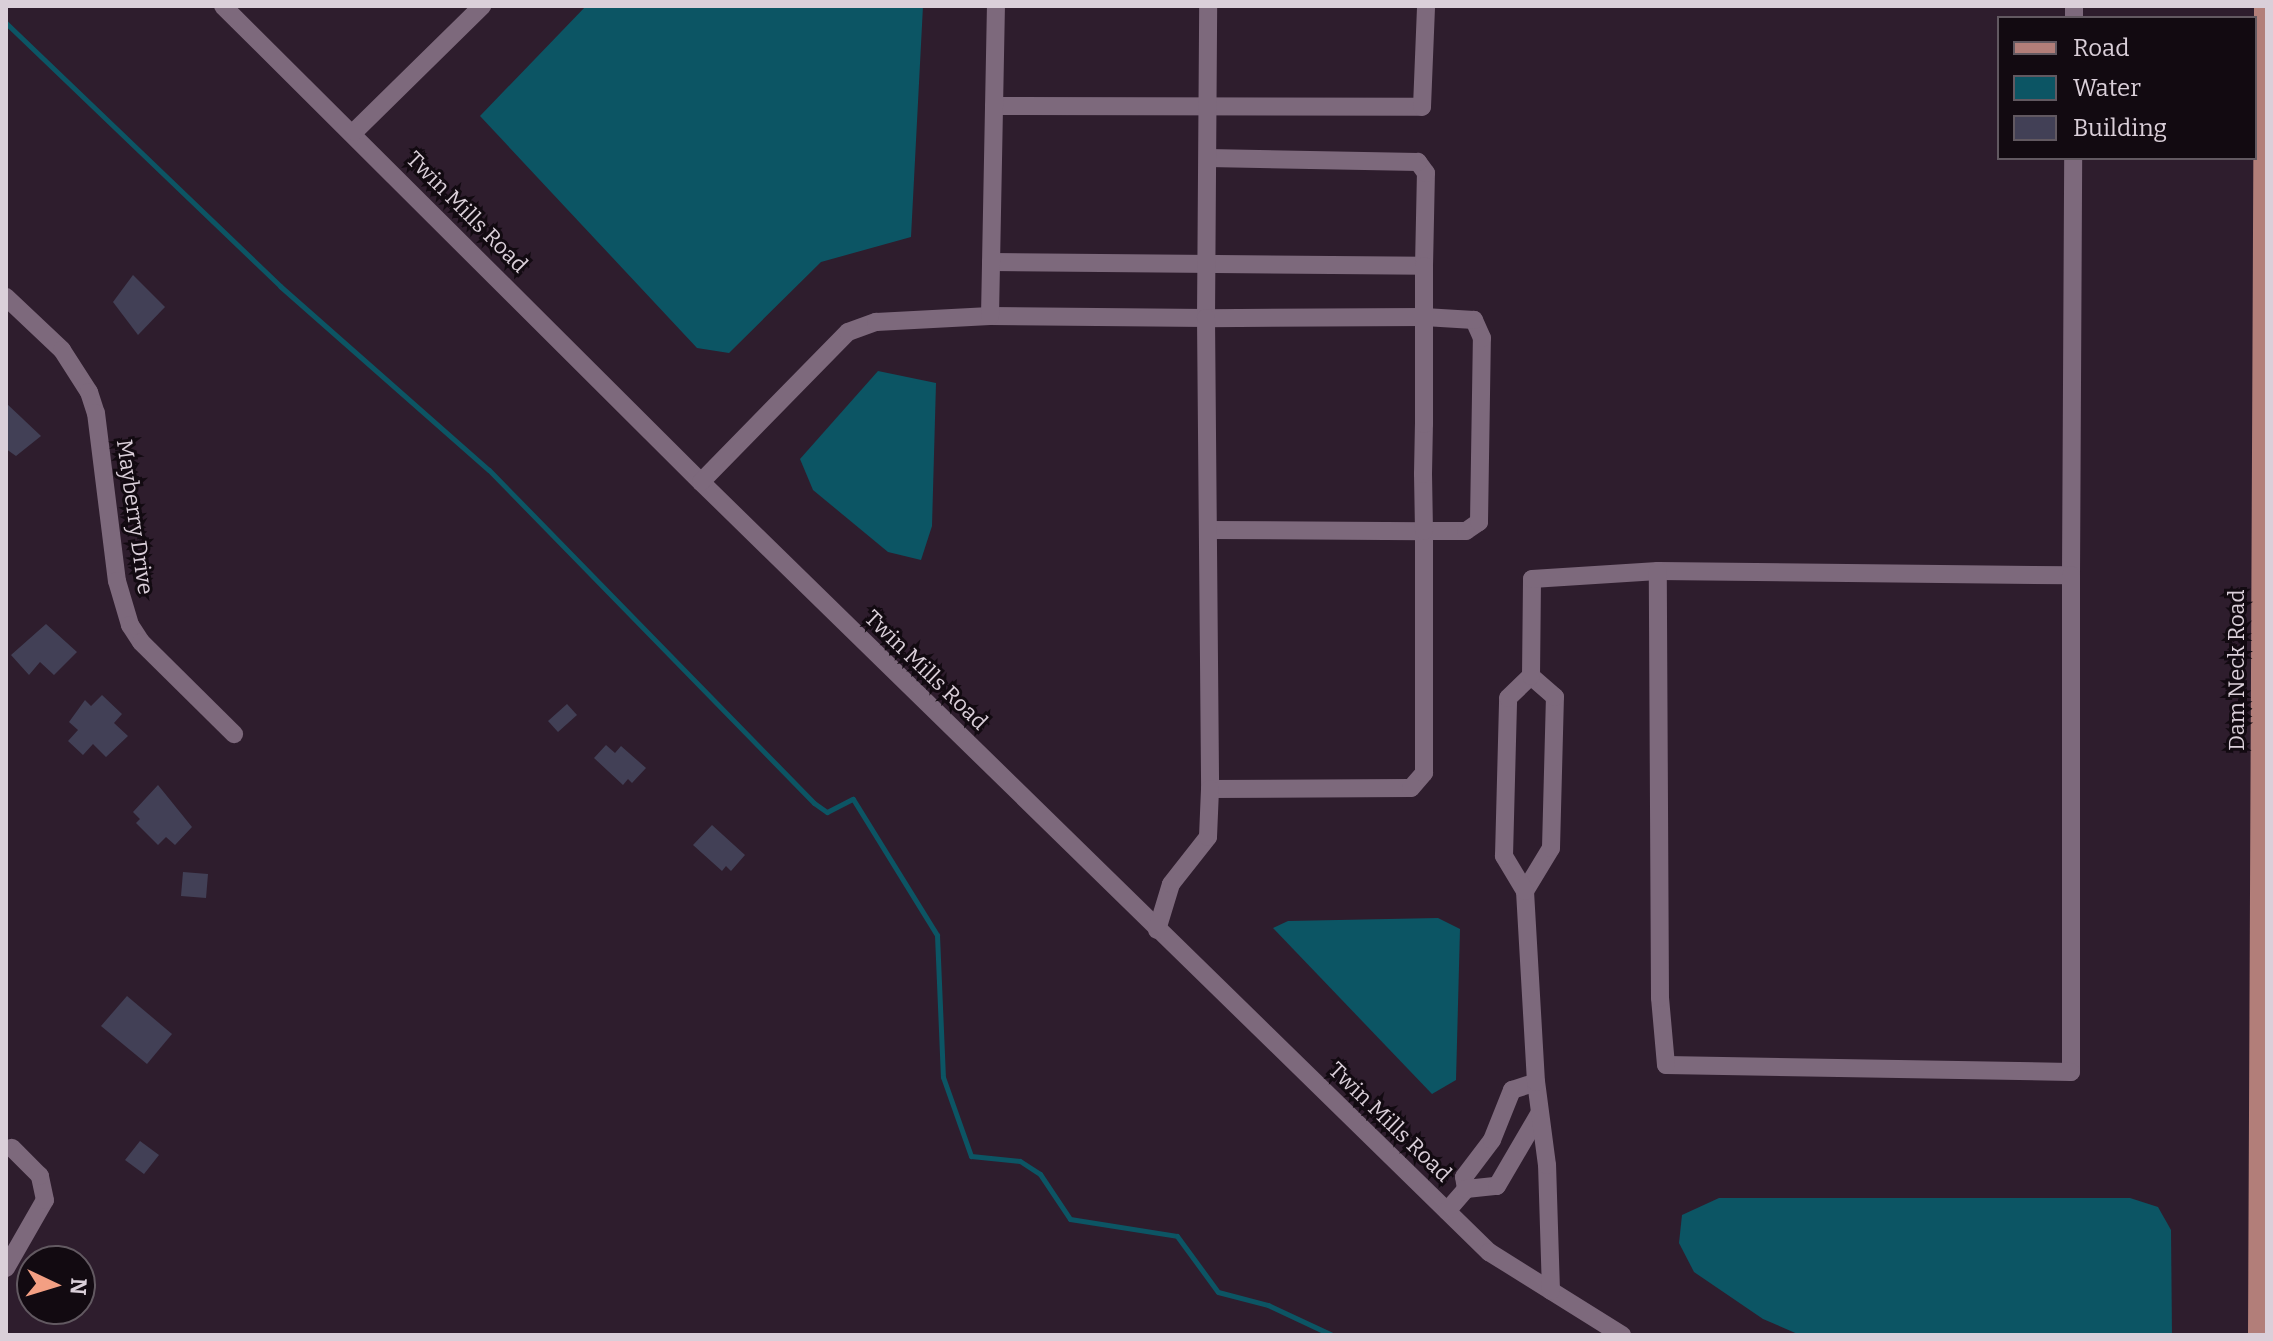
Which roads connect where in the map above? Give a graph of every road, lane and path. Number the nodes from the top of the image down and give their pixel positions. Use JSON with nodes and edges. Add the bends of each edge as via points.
{"nodes":[{"id":1,"x":223,"y":6,"type":"edge"},
{"id":2,"x":482,"y":6,"type":"edge"},
{"id":3,"x":996,"y":6,"type":"edge"},
{"id":4,"x":1208,"y":6,"type":"edge"},
{"id":5,"x":1426,"y":6,"type":"edge"},
{"id":6,"x":2264,"y":6,"type":"edge"},
{"id":7,"x":994,"y":106,"type":"junction"},
{"id":8,"x":1208,"y":110,"type":"junction"},
{"id":9,"x":354,"y":132,"type":"junction"},
{"id":10,"x":1208,"y":158,"type":"junction"},
{"id":11,"x":2073,"y":160,"type":"edge"},
{"id":12,"x":1207,"y":261,"type":"junction"},
{"id":13,"x":991,"y":262,"type":"junction"},
{"id":14,"x":1424,"y":266,"type":"junction"},
{"id":15,"x":6,"y":297,"type":"edge"},
{"id":16,"x":990,"y":316,"type":"junction"},
{"id":17,"x":1424,"y":317,"type":"junction"},
{"id":18,"x":1206,"y":318,"type":"junction"},
{"id":19,"x":701,"y":482,"type":"junction"},
{"id":20,"x":1208,"y":530,"type":"junction"},
{"id":21,"x":1424,"y":531,"type":"junction"},
{"id":22,"x":1658,"y":571,"type":"junction"},
{"id":23,"x":2071,"y":575,"type":"junction"},
{"id":24,"x":1531,"y":676,"type":"junction"},
{"id":25,"x":234,"y":734,"type":"dead end"},
{"id":26,"x":1210,"y":789,"type":"junction"},
{"id":27,"x":1525,"y":891,"type":"junction"},
{"id":28,"x":1157,"y":930,"type":"junction"},
{"id":29,"x":1536,"y":1082,"type":"junction"},
{"id":30,"x":1539,"y":1114,"type":"junction"},
{"id":31,"x":12,"y":1148,"type":"dead end"},
{"id":32,"x":1466,"y":1189,"type":"junction"},
{"id":33,"x":1447,"y":1211,"type":"junction"},
{"id":34,"x":6,"y":1268,"type":"edge"},
{"id":35,"x":1551,"y":1291,"type":"junction"},
{"id":36,"x":1622,"y":1335,"type":"edge"},
{"id":37,"x":2258,"y":1335,"type":"edge"}],
"edges":[{"from":1,"to":9,"type":"street","name":"Twin Mills Road"},
{"from":2,"to":9,"type":"street"},
{"from":3,"to":7,"type":"street"},
{"from":4,"to":8,"type":"street"},
{"from":5,"to":8,"type":"street","via":[[1422,107]]},
{"from":6,"to":37,"type":"main road","name":"Dam Neck Road"},
{"from":7,"to":8,"type":"street"},
{"from":7,"to":13,"type":"street"},
{"from":8,"to":10,"type":"street"},
{"from":9,"to":19,"type":"street","name":"Twin Mills Road"},
{"from":10,"to":12,"type":"street"},
{"from":10,"to":14,"type":"street","via":[[1418,162],[1426,173]]},
{"from":11,"to":23,"type":"street"},
{"from":12,"to":13,"type":"street"},
{"from":12,"to":14,"type":"street"},
{"from":12,"to":18,"type":"street"},
{"from":13,"to":16,"type":"street"},
{"from":14,"to":17,"type":"street"},
{"from":15,"to":25,"type":"street","name":"Mayberry Drive","via":[[62,350],[89,392],[117,581],[130,625]]},
{"from":16,"to":18,"type":"street"},
{"from":16,"to":19,"type":"street","via":[[876,322],[848,332]]},
{"from":17,"to":18,"type":"street"},
{"from":17,"to":21,"type":"street"},
{"from":17,"to":21,"type":"street","via":[[1474,320],[1482,338],[1479,522],[1466,531]]},
{"from":18,"to":20,"type":"street"},
{"from":19,"to":28,"type":"street","name":"Twin Mills Road"},
{"from":20,"to":21,"type":"street"},
{"from":20,"to":26,"type":"street"},
{"from":21,"to":26,"type":"street","via":[[1424,773],[1411,788]]},
{"from":22,"to":23,"type":"street"},
{"from":22,"to":23,"type":"street","via":[[1660,998],[1666,1065],[2071,1072]]},
{"from":22,"to":24,"type":"street","via":[[1532,579]]},
{"from":24,"to":27,"type":"street","via":[[1508,698],[1504,856]]},
{"from":24,"to":27,"type":"street","via":[[1555,697],[1551,848]]},
{"from":26,"to":28,"type":"street","via":[[1208,837],[1171,884]]},
{"from":27,"to":29,"type":"street"},
{"from":28,"to":33,"type":"street","name":"Twin Mills Road"},
{"from":29,"to":30,"type":"street"},
{"from":29,"to":32,"type":"street","via":[[1512,1090],[1492,1140],[1464,1177]]},
{"from":30,"to":32,"type":"street","via":[[1497,1186]]},
{"from":30,"to":35,"type":"street","via":[[1547,1165]]},
{"from":31,"to":34,"type":"street","via":[[40,1176],[45,1200]]},
{"from":32,"to":33,"type":"street"},
{"from":33,"to":35,"type":"street","name":"Twin Mills Road","via":[[1489,1252]]},
{"from":35,"to":36,"type":"street","name":"Twin Mills Road"}]}
